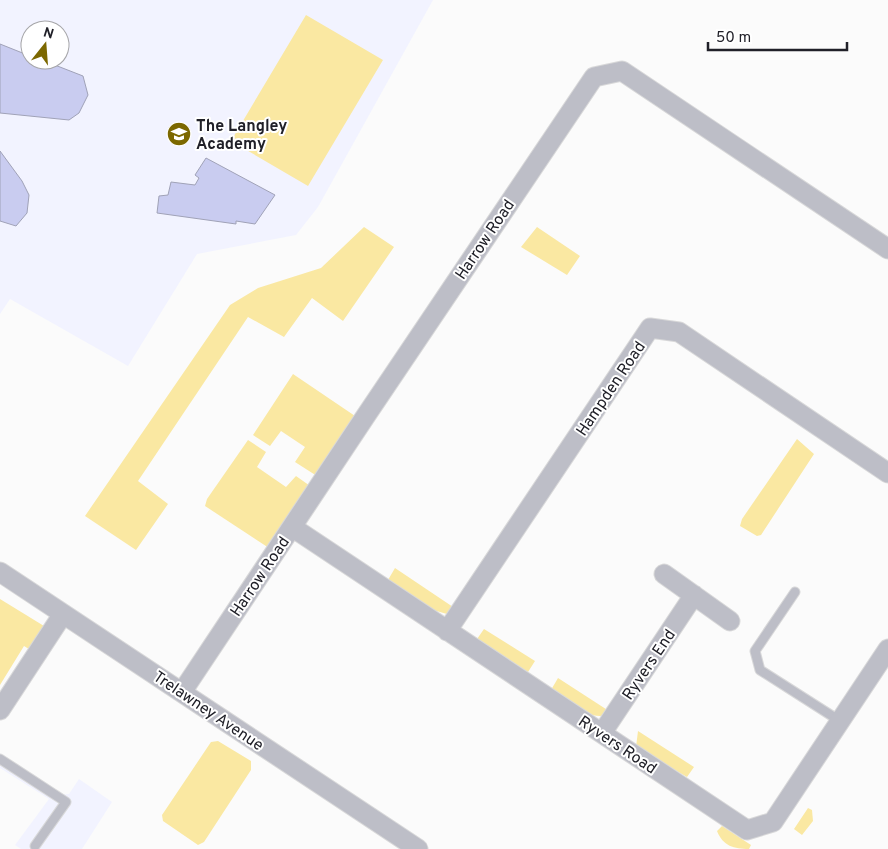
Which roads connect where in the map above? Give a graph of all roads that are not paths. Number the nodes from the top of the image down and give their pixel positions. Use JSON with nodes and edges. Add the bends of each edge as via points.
{"nodes":[{"id":1,"x":888,"y":249,"type":"edge"},
{"id":2,"x":888,"y":473,"type":"edge"},
{"id":3,"x":292,"y":527,"type":"junction"},
{"id":4,"x":0,"y":572,"type":"edge"},
{"id":5,"x":664,"y":574,"type":"dead end"},
{"id":6,"x":795,"y":592,"type":"dead end"},
{"id":7,"x":694,"y":595,"type":"junction"},
{"id":8,"x":63,"y":614,"type":"junction"},
{"id":9,"x":730,"y":620,"type":"dead end"},
{"id":10,"x":447,"y":631,"type":"junction"},
{"id":11,"x":888,"y":649,"type":"edge"},
{"id":12,"x":182,"y":692,"type":"junction"},
{"id":13,"x":0,"y":710,"type":"edge"},
{"id":14,"x":840,"y":720,"type":"junction"},
{"id":15,"x":602,"y":733,"type":"junction"},
{"id":16,"x":0,"y":760,"type":"edge"},
{"id":17,"x":35,"y":846,"type":"dead end"},
{"id":18,"x":416,"y":848,"type":"edge"}],
"edges":[{"from":1,"to":3,"type":"street","name":"Harrow Road","via":[[622,71],[594,77]]},
{"from":2,"to":10,"type":"street","name":"Hampden Road","via":[[679,332],[650,328]]},
{"from":3,"to":10,"type":"street","name":"Ryvers Road"},
{"from":3,"to":12,"type":"street","name":"Harrow Road"},
{"from":4,"to":8,"type":"street","name":"Trelawney Avenue"},
{"from":5,"to":7,"type":"street"},
{"from":6,"to":14,"type":"lane","via":[[755,651],[760,670]]},
{"from":7,"to":9,"type":"street"},
{"from":7,"to":15,"type":"street","name":"Ryvers End"},
{"from":8,"to":12,"type":"street","name":"Trelawney Avenue"},
{"from":8,"to":13,"type":"street"},
{"from":10,"to":15,"type":"street","name":"Ryvers Road"},
{"from":11,"to":14,"type":"street","name":"Ryvers Road"},
{"from":12,"to":18,"type":"street","name":"Trelawney Avenue"},
{"from":14,"to":15,"type":"street","name":"Ryvers Road","via":[[773,822],[748,830]]},
{"from":16,"to":17,"type":"lane","via":[[66,802]]}]}
